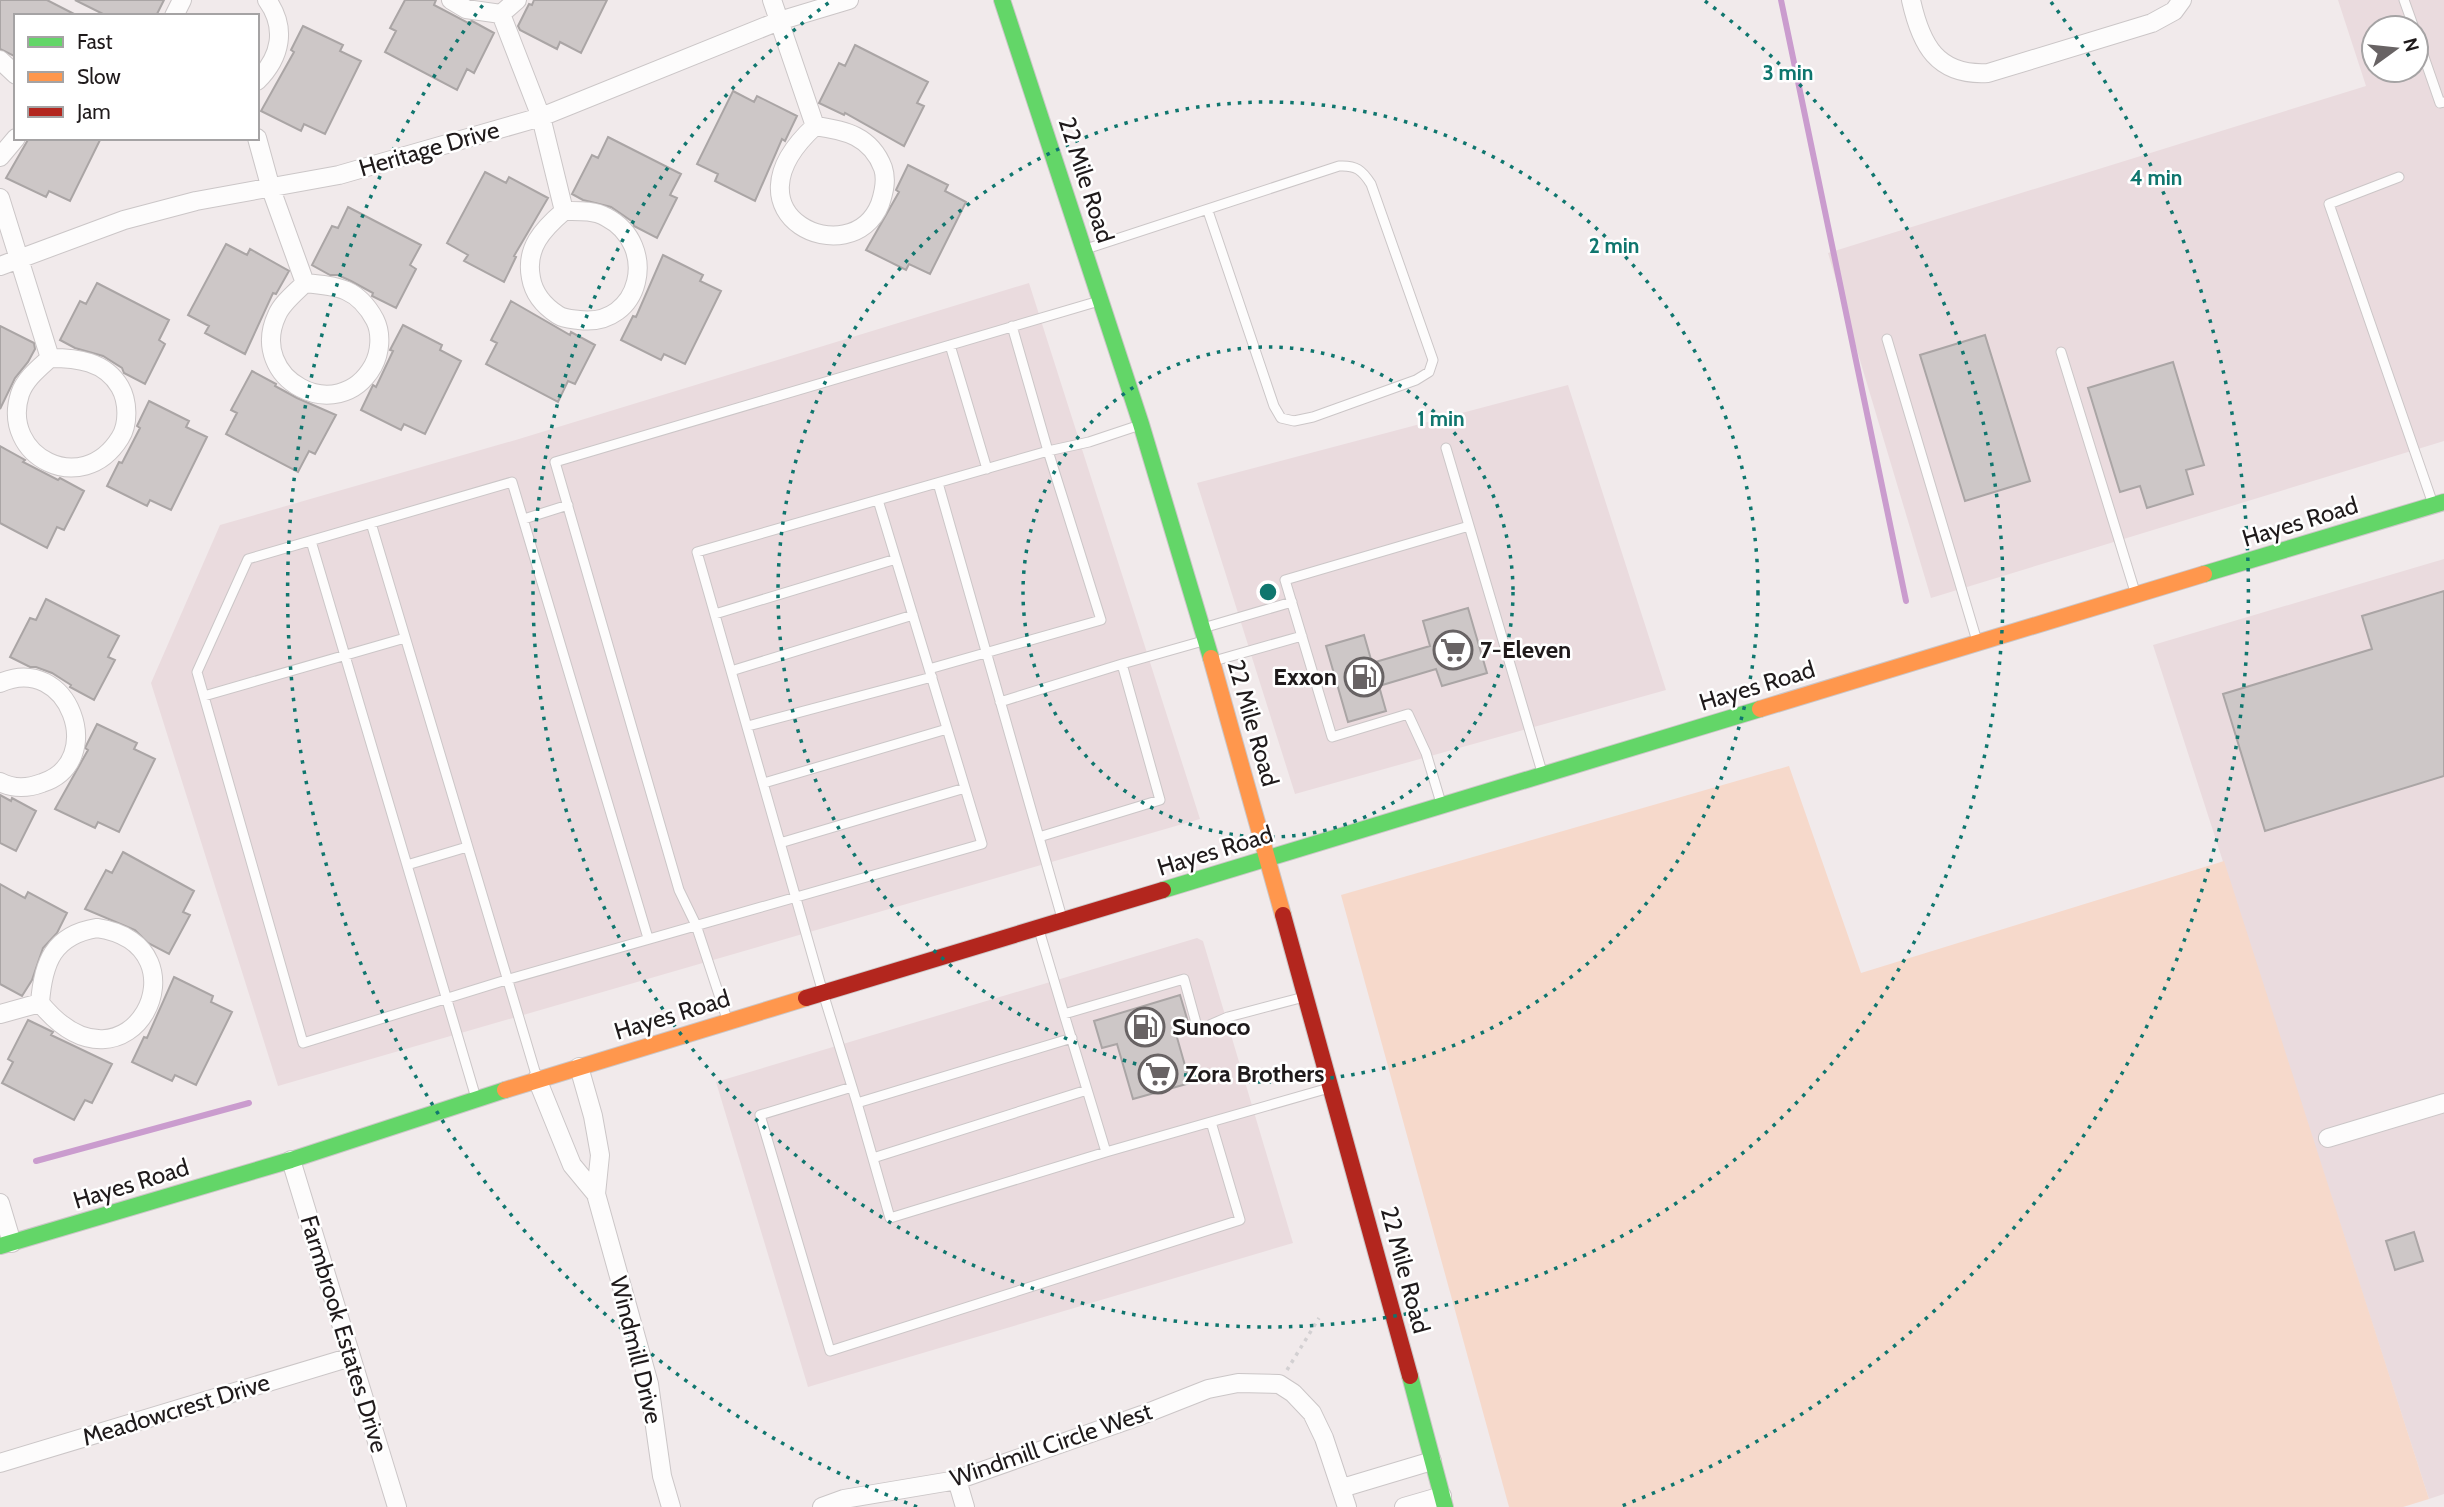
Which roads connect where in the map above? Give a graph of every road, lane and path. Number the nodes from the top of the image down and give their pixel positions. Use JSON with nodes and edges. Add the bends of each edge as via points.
{"nodes":[{"id":1,"x":267,"y":0,"type":"edge"},
{"id":2,"x":451,"y":0,"type":"edge"},
{"id":3,"x":517,"y":0,"type":"edge"},
{"id":4,"x":772,"y":0,"type":"edge"},
{"id":5,"x":849,"y":0,"type":"edge"},
{"id":6,"x":1002,"y":0,"type":"edge"},
{"id":7,"x":1911,"y":0,"type":"edge"},
{"id":8,"x":2182,"y":0,"type":"edge"},
{"id":9,"x":501,"y":14,"type":"junction"},
{"id":10,"x":779,"y":21,"type":"junction"},
{"id":11,"x":0,"y":60,"type":"edge"},
{"id":12,"x":14,"y":73,"type":"edge"},
{"id":13,"x":2430,"y":74,"type":"edge"},
{"id":14,"x":259,"y":79,"type":"edge"},
{"id":15,"x":2444,"y":102,"type":"edge"},
{"id":16,"x":541,"y":117,"type":"junction"},
{"id":17,"x":815,"y":126,"type":"junction"},
{"id":18,"x":14,"y":140,"type":"edge"},
{"id":19,"x":258,"y":140,"type":"edge"},
{"id":20,"x":0,"y":157,"type":"edge"},
{"id":21,"x":2399,"y":177,"type":"dead end"},
{"id":22,"x":271,"y":189,"type":"junction"},
{"id":23,"x":0,"y":198,"type":"edge"},
{"id":24,"x":564,"y":211,"type":"junction"},
{"id":25,"x":1208,"y":211,"type":"junction"},
{"id":26,"x":1085,"y":250,"type":"junction"},
{"id":27,"x":20,"y":260,"type":"junction"},
{"id":28,"x":0,"y":266,"type":"edge"},
{"id":29,"x":305,"y":283,"type":"junction"},
{"id":30,"x":1101,"y":300,"type":"junction"},
{"id":31,"x":1012,"y":326,"type":"junction"},
{"id":32,"x":1887,"y":339,"type":"dead end"},
{"id":33,"x":950,"y":345,"type":"junction"},
{"id":34,"x":2062,"y":352,"type":"dead end"},
{"id":35,"x":50,"y":358,"type":"junction"},
{"id":36,"x":1141,"y":424,"type":"junction"},
{"id":37,"x":1446,"y":448,"type":"dead end"},
{"id":38,"x":1048,"y":451,"type":"junction"},
{"id":39,"x":987,"y":468,"type":"junction"},
{"id":40,"x":938,"y":483,"type":"junction"},
{"id":41,"x":878,"y":500,"type":"junction"},
{"id":42,"x":2439,"y":504,"type":"edge"},
{"id":43,"x":568,"y":505,"type":"junction"},
{"id":44,"x":524,"y":519,"type":"junction"},
{"id":45,"x":371,"y":523,"type":"junction"},
{"id":46,"x":1469,"y":526,"type":"junction"},
{"id":47,"x":311,"y":541,"type":"junction"},
{"id":48,"x":896,"y":559,"type":"junction"},
{"id":49,"x":2136,"y":596,"type":"junction"},
{"id":50,"x":1292,"y":602,"type":"junction"},
{"id":51,"x":715,"y":614,"type":"junction"},
{"id":52,"x":913,"y":615,"type":"junction"},
{"id":53,"x":1204,"y":634,"type":"junction"},
{"id":54,"x":1302,"y":636,"type":"junction"},
{"id":55,"x":405,"y":638,"type":"junction"},
{"id":56,"x":1977,"y":643,"type":"junction"},
{"id":57,"x":986,"y":653,"type":"junction"},
{"id":58,"x":345,"y":656,"type":"junction"},
{"id":59,"x":1212,"y":662,"type":"junction"},
{"id":60,"x":1122,"y":664,"type":"junction"},
{"id":61,"x":732,"y":671,"type":"junction"},
{"id":62,"x":931,"y":673,"type":"junction"},
{"id":63,"x":0,"y":683,"type":"edge"},
{"id":64,"x":204,"y":696,"type":"junction"},
{"id":65,"x":1000,"y":702,"type":"junction"},
{"id":66,"x":748,"y":726,"type":"junction"},
{"id":67,"x":947,"y":729,"type":"junction"},
{"id":68,"x":1543,"y":774,"type":"junction"},
{"id":69,"x":0,"y":782,"type":"edge"},
{"id":70,"x":764,"y":783,"type":"junction"},
{"id":71,"x":965,"y":788,"type":"junction"},
{"id":72,"x":1442,"y":806,"type":"junction"},
{"id":73,"x":1039,"y":837,"type":"junction"},
{"id":74,"x":780,"y":843,"type":"junction"},
{"id":75,"x":467,"y":847,"type":"junction"},
{"id":76,"x":1267,"y":859,"type":"junction"},
{"id":77,"x":407,"y":865,"type":"junction"},
{"id":78,"x":796,"y":899,"type":"junction"},
{"id":79,"x":1063,"y":920,"type":"junction"},
{"id":80,"x":696,"y":925,"type":"junction"},
{"id":81,"x":1038,"y":928,"type":"junction"},
{"id":82,"x":648,"y":938,"type":"junction"},
{"id":83,"x":506,"y":980,"type":"junction"},
{"id":84,"x":823,"y":993,"type":"junction"},
{"id":85,"x":1306,"y":996,"type":"junction"},
{"id":86,"x":447,"y":998,"type":"junction"},
{"id":87,"x":40,"y":1003,"type":"junction"},
{"id":88,"x":0,"y":1014,"type":"edge"},
{"id":89,"x":1064,"y":1014,"type":"junction"},
{"id":90,"x":728,"y":1023,"type":"junction"},
{"id":91,"x":1072,"y":1038,"type":"junction"},
{"id":92,"x":579,"y":1067,"type":"junction"},
{"id":93,"x":537,"y":1079,"type":"junction"},
{"id":94,"x":852,"y":1087,"type":"junction"},
{"id":95,"x":1332,"y":1087,"type":"junction"},
{"id":96,"x":1087,"y":1090,"type":"junction"},
{"id":97,"x":477,"y":1100,"type":"junction"},
{"id":98,"x":858,"y":1103,"type":"junction"},
{"id":99,"x":2444,"y":1103,"type":"edge"},
{"id":100,"x":1211,"y":1122,"type":"junction"},
{"id":101,"x":2328,"y":1138,"type":"dead end"},
{"id":102,"x":1106,"y":1152,"type":"junction"},
{"id":103,"x":873,"y":1158,"type":"junction"},
{"id":104,"x":291,"y":1160,"type":"junction"},
{"id":105,"x":596,"y":1194,"type":"junction"},
{"id":106,"x":0,"y":1203,"type":"edge"},
{"id":107,"x":6,"y":1245,"type":"edge"},
{"id":108,"x":1319,"y":1318,"type":"dead end"},
{"id":109,"x":351,"y":1357,"type":"junction"},
{"id":110,"x":1279,"y":1384,"type":"junction"},
{"id":111,"x":1432,"y":1461,"type":"junction"},
{"id":112,"x":0,"y":1463,"type":"edge"},
{"id":113,"x":957,"y":1480,"type":"junction"},
{"id":114,"x":1342,"y":1488,"type":"junction"},
{"id":115,"x":1443,"y":1502,"type":"edge"},
{"id":116,"x":397,"y":1507,"type":"edge"},
{"id":117,"x":671,"y":1507,"type":"edge"},
{"id":118,"x":822,"y":1507,"type":"edge"},
{"id":119,"x":965,"y":1507,"type":"edge"},
{"id":120,"x":1347,"y":1507,"type":"edge"},
{"id":121,"x":1404,"y":1507,"type":"edge"}],
"edges":[{"from":1,"to":14,"type":"street","via":[[281,37],[274,61]]},
{"from":2,"to":9,"type":"street","via":[[466,9]]},
{"from":3,"to":9,"type":"street"},
{"from":4,"to":10,"type":"street"},
{"from":5,"to":10,"type":"street","name":"Heritage Drive"},
{"from":6,"to":26,"type":"main road","name":"22 Mile Road"},
{"from":7,"to":8,"type":"street","via":[[1929,49],[1942,63],[1974,74],[2152,23],[2174,11]]},
{"from":9,"to":16,"type":"street"},
{"from":10,"to":16,"type":"street","name":"Heritage Drive"},
{"from":10,"to":17,"type":"street"},
{"from":11,"to":12,"type":"street"},
{"from":13,"to":15,"type":"lane","via":[[2440,103]]},
{"from":16,"to":22,"type":"street","name":"Heritage Drive","via":[[339,175]]},
{"from":16,"to":24,"type":"street"},
{"from":17,"to":17,"type":"street","via":[[785,160],[778,184],[782,204],[808,231],[832,237],[855,231],[876,214],[885,190],[884,170],[875,150],[860,137]]},
{"from":18,"to":20,"type":"street"},
{"from":19,"to":22,"type":"street"},
{"from":21,"to":42,"type":"lane","via":[[2329,204]]},
{"from":22,"to":27,"type":"street","name":"Heritage Drive","via":[[196,201],[124,220]]},
{"from":22,"to":29,"type":"street"},
{"from":23,"to":27,"type":"street"},
{"from":24,"to":24,"type":"street","via":[[545,227],[532,247],[528,267],[533,289],[545,307],[563,318],[592,322],[611,316],[629,299],[638,280],[636,249],[626,231],[605,216]]},
{"from":25,"to":25,"type":"lane","via":[[1339,166],[1364,172],[1433,360],[1429,372],[1313,417],[1281,418]]},
{"from":25,"to":26,"type":"lane"},
{"from":26,"to":30,"type":"main road","name":"22 Mile Road"},
{"from":27,"to":28,"type":"street","name":"Heritage Drive"},
{"from":27,"to":35,"type":"street"},
{"from":29,"to":29,"type":"street","via":[[277,313],[270,334],[273,359],[284,377],[302,390],[339,394],[354,387],[373,367],[380,346],[377,324],[364,302],[346,289]]},
{"from":30,"to":31,"type":"lane"},
{"from":30,"to":36,"type":"main road","name":"22 Mile Road"},
{"from":31,"to":33,"type":"lane"},
{"from":31,"to":38,"type":"lane"},
{"from":32,"to":56,"type":"lane"},
{"from":33,"to":39,"type":"lane"},
{"from":33,"to":43,"type":"lane","via":[[555,462]]},
{"from":34,"to":49,"type":"lane"},
{"from":35,"to":35,"type":"street","via":[[20,392],[16,413],[22,438],[39,458],[66,468],[91,466],[112,452],[124,432],[127,413],[121,388],[107,370],[79,358]]},
{"from":36,"to":38,"type":"lane"},
{"from":36,"to":53,"type":"main road","name":"22 Mile Road"},
{"from":37,"to":46,"type":"lane"},
{"from":38,"to":39,"type":"lane"},
{"from":38,"to":57,"type":"lane","via":[[1101,620]]},
{"from":39,"to":40,"type":"lane"},
{"from":40,"to":41,"type":"lane"},
{"from":40,"to":57,"type":"lane"},
{"from":41,"to":48,"type":"lane"},
{"from":41,"to":51,"type":"lane","via":[[697,552]]},
{"from":42,"to":49,"type":"main road","name":"Hayes Road"},
{"from":43,"to":44,"type":"lane"},
{"from":43,"to":80,"type":"lane","via":[[679,890]]},
{"from":44,"to":45,"type":"lane","via":[[512,482]]},
{"from":44,"to":82,"type":"lane"},
{"from":45,"to":47,"type":"lane"},
{"from":45,"to":55,"type":"lane"},
{"from":46,"to":50,"type":"lane","via":[[1285,580]]},
{"from":46,"to":68,"type":"lane"},
{"from":47,"to":58,"type":"lane"},
{"from":47,"to":64,"type":"lane","via":[[248,559],[197,673]]},
{"from":48,"to":51,"type":"lane"},
{"from":48,"to":52,"type":"lane"},
{"from":49,"to":56,"type":"main road","name":"Hayes Road"},
{"from":50,"to":53,"type":"lane"},
{"from":50,"to":54,"type":"lane"},
{"from":51,"to":61,"type":"lane"},
{"from":52,"to":61,"type":"lane"},
{"from":52,"to":62,"type":"lane"},
{"from":53,"to":59,"type":"main road","name":"22 Mile Road"},
{"from":53,"to":60,"type":"lane"},
{"from":54,"to":59,"type":"lane"},
{"from":54,"to":72,"type":"lane","via":[[1332,737],[1408,714]]},
{"from":55,"to":58,"type":"lane"},
{"from":55,"to":75,"type":"lane"},
{"from":56,"to":68,"type":"main road","name":"Hayes Road"},
{"from":57,"to":62,"type":"lane"},
{"from":57,"to":65,"type":"lane"},
{"from":58,"to":64,"type":"lane"},
{"from":58,"to":77,"type":"lane"},
{"from":59,"to":76,"type":"main road","name":"22 Mile Road"},
{"from":60,"to":65,"type":"lane"},
{"from":60,"to":73,"type":"lane","via":[[1160,800]]},
{"from":61,"to":66,"type":"lane"},
{"from":62,"to":66,"type":"lane"},
{"from":62,"to":67,"type":"lane"},
{"from":63,"to":69,"type":"street","via":[[22,678],[51,686],[74,716],[77,734],[65,767],[47,782],[30,787]]},
{"from":64,"to":86,"type":"lane","via":[[303,1043]]},
{"from":65,"to":73,"type":"lane"},
{"from":66,"to":70,"type":"lane"},
{"from":67,"to":70,"type":"lane"},
{"from":67,"to":71,"type":"lane"},
{"from":68,"to":72,"type":"main road","name":"Hayes Road"},
{"from":70,"to":74,"type":"lane"},
{"from":71,"to":74,"type":"lane"},
{"from":71,"to":78,"type":"lane","via":[[982,844]]},
{"from":72,"to":76,"type":"main road","name":"Hayes Road"},
{"from":73,"to":79,"type":"lane"},
{"from":74,"to":78,"type":"lane"},
{"from":75,"to":77,"type":"lane"},
{"from":75,"to":83,"type":"lane"},
{"from":76,"to":79,"type":"main road","name":"Hayes Road"},
{"from":76,"to":85,"type":"main road","name":"22 Mile Road"},
{"from":77,"to":86,"type":"lane"},
{"from":78,"to":80,"type":"lane"},
{"from":78,"to":84,"type":"lane"},
{"from":79,"to":81,"type":"main road","name":"Hayes Road"},
{"from":80,"to":82,"type":"lane"},
{"from":80,"to":90,"type":"lane"},
{"from":81,"to":84,"type":"main road","name":"Hayes Road"},
{"from":81,"to":89,"type":"lane"},
{"from":82,"to":83,"type":"lane"},
{"from":83,"to":86,"type":"lane"},
{"from":83,"to":93,"type":"lane"},
{"from":84,"to":90,"type":"main road","name":"Hayes Road"},
{"from":84,"to":94,"type":"lane"},
{"from":85,"to":89,"type":"lane","via":[[1198,1030],[1184,979]]},
{"from":85,"to":95,"type":"main road","name":"22 Mile Road"},
{"from":86,"to":97,"type":"lane"},
{"from":87,"to":87,"type":"street","via":[[65,1028],[86,1038],[114,1037],[142,1018],[152,999],[152,968],[144,952],[116,931],[82,931],[65,939],[51,954]]},
{"from":87,"to":88,"type":"street"},
{"from":89,"to":91,"type":"lane"},
{"from":90,"to":92,"type":"main road","name":"Hayes Road"},
{"from":91,"to":96,"type":"lane"},
{"from":91,"to":98,"type":"lane"},
{"from":92,"to":93,"type":"main road","name":"Hayes Road"},
{"from":92,"to":105,"type":"street","name":"Windmill Drive","via":[[600,1155]]},
{"from":93,"to":97,"type":"main road","name":"Hayes Road"},
{"from":93,"to":105,"type":"street","name":"Windmill Drive","via":[[572,1165]]},
{"from":94,"to":98,"type":"lane"},
{"from":94,"to":100,"type":"lane","via":[[760,1115],[830,1351],[1240,1220]]},
{"from":95,"to":100,"type":"lane"},
{"from":95,"to":111,"type":"main road","name":"22 Mile Road"},
{"from":96,"to":102,"type":"lane"},
{"from":96,"to":103,"type":"lane"},
{"from":97,"to":104,"type":"main road","name":"Hayes Road"},
{"from":98,"to":103,"type":"lane"},
{"from":99,"to":101,"type":"street"},
{"from":100,"to":102,"type":"lane"},
{"from":102,"to":103,"type":"lane","via":[[890,1218]]},
{"from":104,"to":107,"type":"main road","name":"Hayes Road"},
{"from":104,"to":109,"type":"street","name":"Farmbrook Estates Drive"},
{"from":105,"to":117,"type":"street","name":"Windmill Drive","via":[[649,1384]]},
{"from":106,"to":107,"type":"street"},
{"from":108,"to":110,"type":"path"},
{"from":109,"to":112,"type":"street","name":"Meadowcrest Drive"},
{"from":109,"to":116,"type":"street","name":"Farmbrook Estates Drive"},
{"from":110,"to":113,"type":"street","name":"Windmill Circle West","via":[[1208,1388]]},
{"from":110,"to":114,"type":"street","via":[[1312,1413]]},
{"from":111,"to":114,"type":"street"},
{"from":111,"to":115,"type":"main road","name":"22 Mile Road"},
{"from":113,"to":118,"type":"street","name":"Windmill Circle West","via":[[844,1499]]},
{"from":113,"to":119,"type":"street"},
{"from":114,"to":120,"type":"street"},
{"from":115,"to":121,"type":"street"}]}
